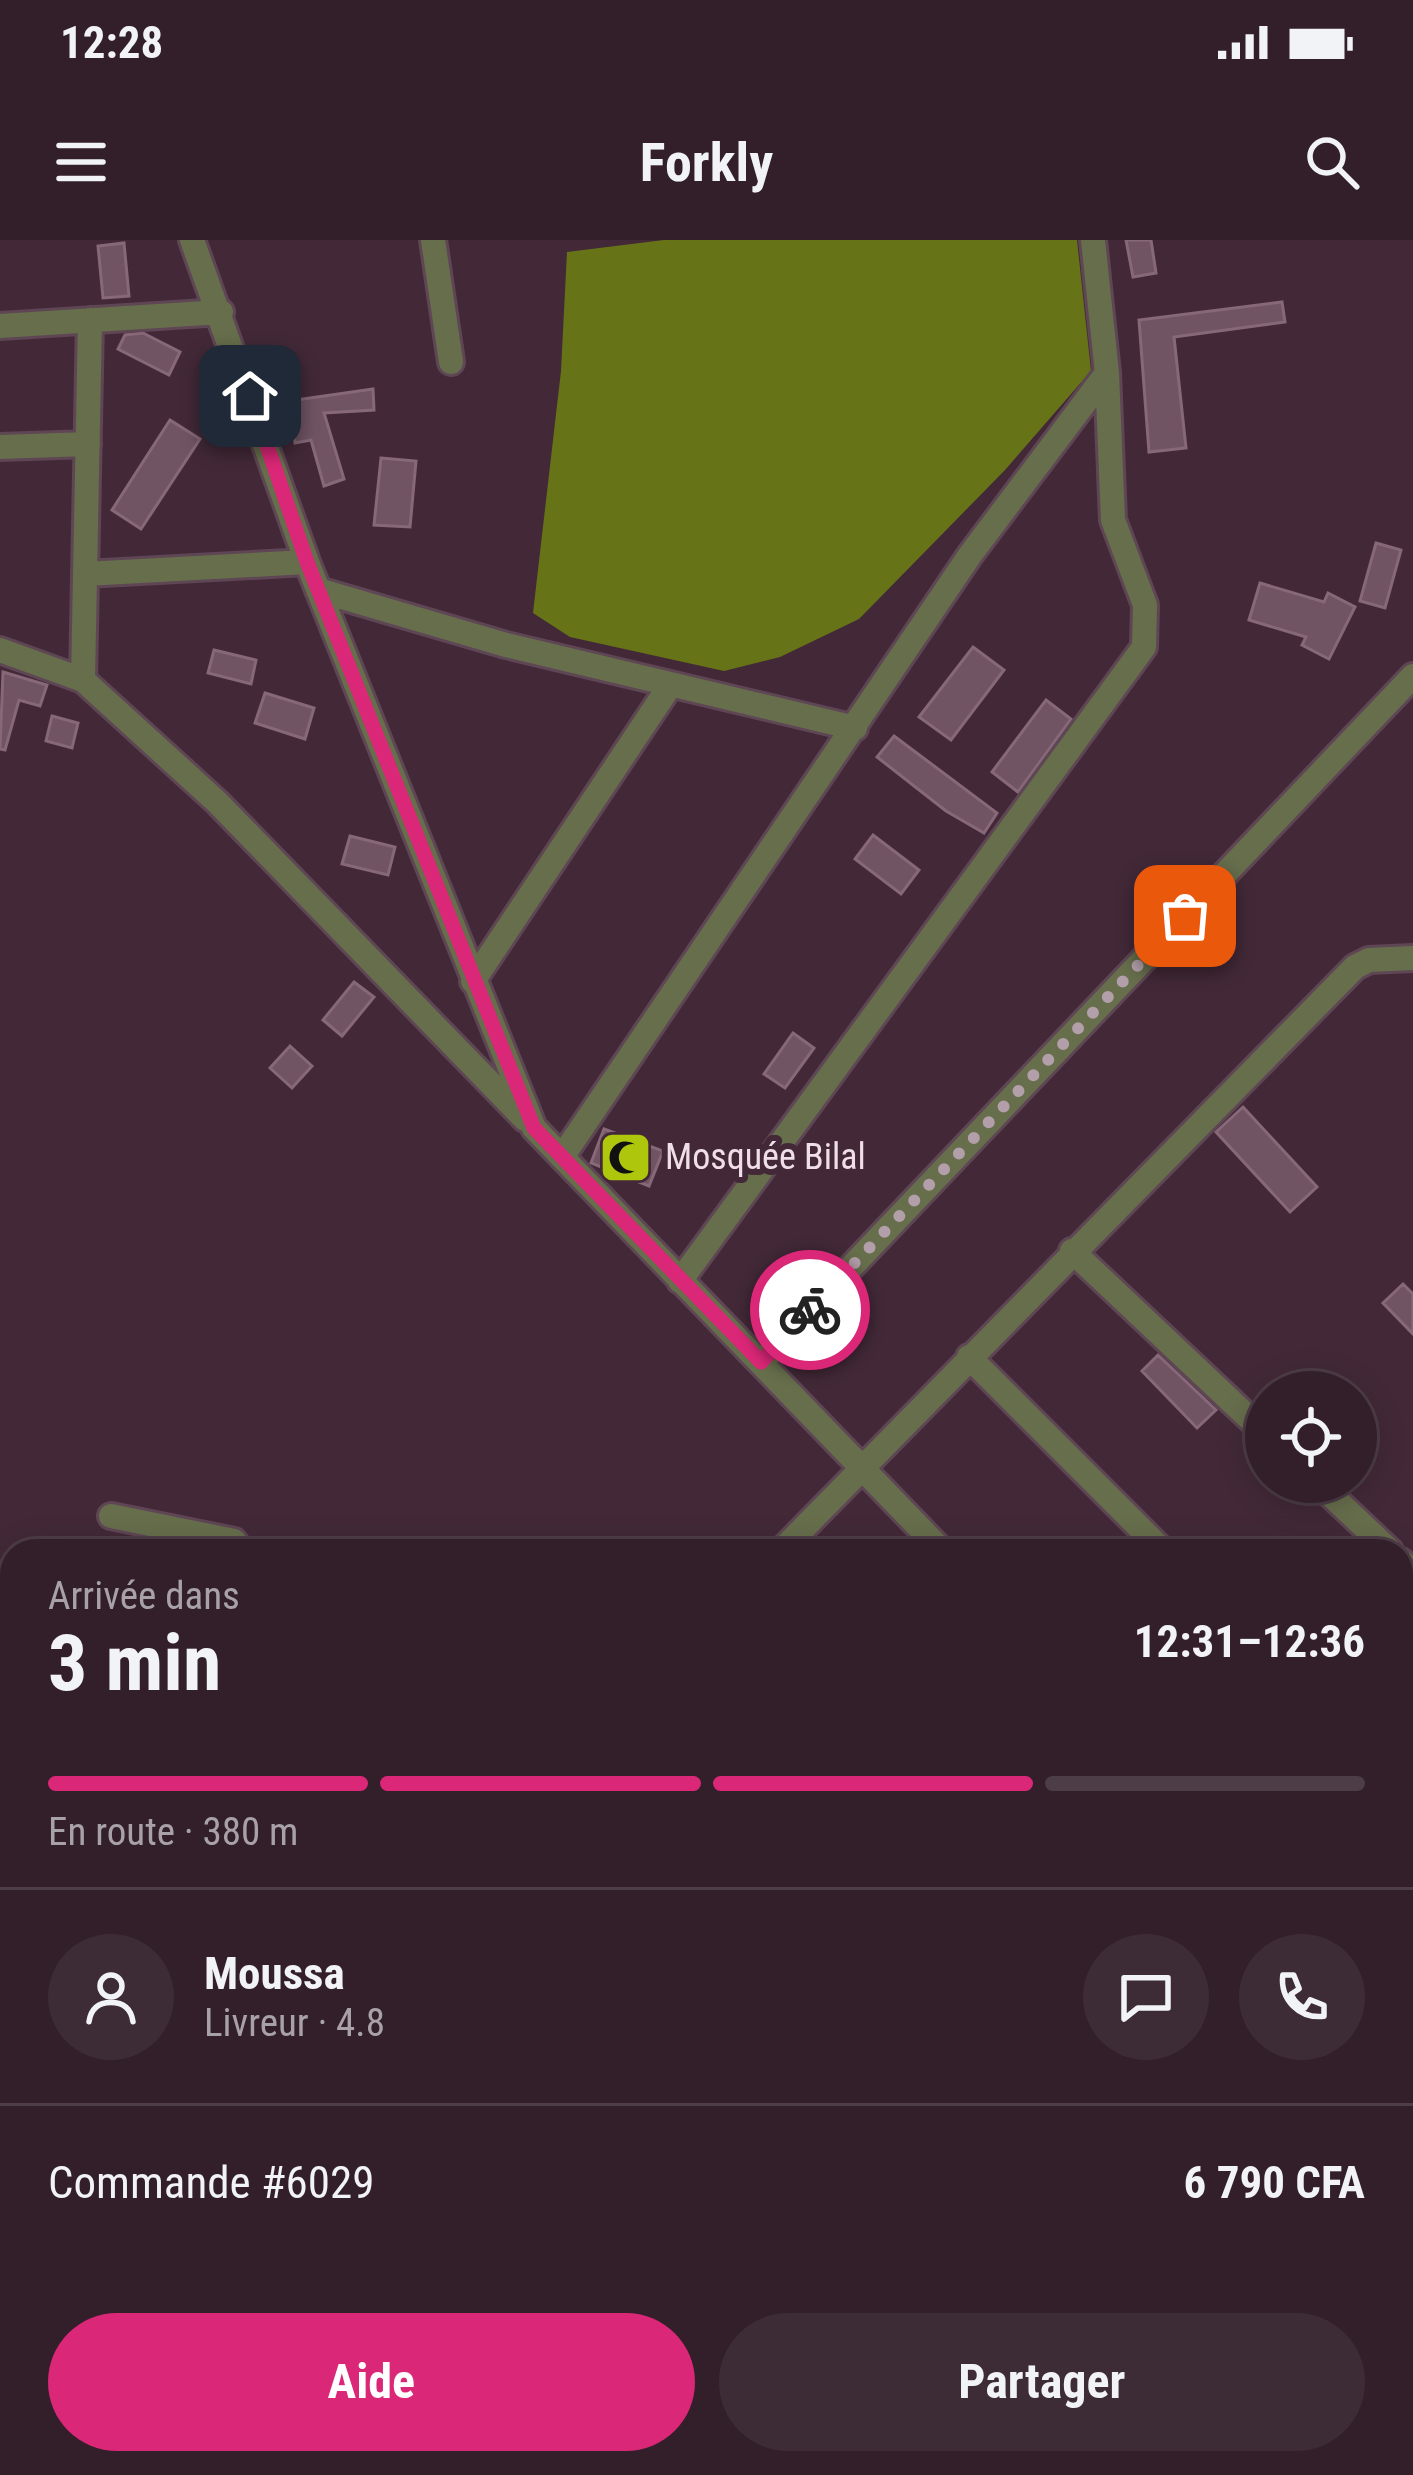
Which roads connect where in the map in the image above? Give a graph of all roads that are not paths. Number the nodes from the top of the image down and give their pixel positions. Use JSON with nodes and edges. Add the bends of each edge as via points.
{"nodes":[{"id":1,"x":192,"y":240,"type":"edge"},
{"id":2,"x":433,"y":240,"type":"edge"},
{"id":3,"x":1093,"y":240,"type":"edge"},
{"id":4,"x":221,"y":313,"type":"junction"},
{"id":5,"x":90,"y":320,"type":"junction"},
{"id":6,"x":0,"y":326,"type":"edge"},
{"id":7,"x":451,"y":362,"type":"dead end"},
{"id":8,"x":1108,"y":373,"type":"junction"},
{"id":9,"x":88,"y":444,"type":"junction"},
{"id":10,"x":0,"y":447,"type":"edge"},
{"id":11,"x":307,"y":562,"type":"junction"},
{"id":12,"x":85,"y":574,"type":"junction"},
{"id":13,"x":318,"y":590,"type":"junction"},
{"id":14,"x":0,"y":650,"type":"edge"},
{"id":15,"x":1413,"y":676,"type":"edge"},
{"id":16,"x":83,"y":680,"type":"junction"},
{"id":17,"x":669,"y":687,"type":"junction"},
{"id":18,"x":854,"y":728,"type":"junction"},
{"id":19,"x":1413,"y":958,"type":"edge"},
{"id":20,"x":473,"y":981,"type":"junction"},
{"id":21,"x":534,"y":1128,"type":"junction"},
{"id":22,"x":562,"y":1157,"type":"junction"},
{"id":23,"x":1072,"y":1251,"type":"junction"},
{"id":24,"x":680,"y":1281,"type":"junction"},
{"id":25,"x":968,"y":1357,"type":"junction"},
{"id":26,"x":761,"y":1362,"type":"junction"},
{"id":27,"x":1245,"y":1414,"type":"edge"},
{"id":28,"x":861,"y":1468,"type":"junction"},
{"id":29,"x":1339,"y":1503,"type":"edge"},
{"id":30,"x":111,"y":1516,"type":"dead end"},
{"id":31,"x":224,"y":1539,"type":"edge"},
{"id":32,"x":793,"y":1539,"type":"edge"},
{"id":33,"x":930,"y":1539,"type":"edge"},
{"id":34,"x":1150,"y":1539,"type":"edge"},
{"id":35,"x":1377,"y":1539,"type":"edge"}],
"edges":[{"from":1,"to":4,"type":"street"},
{"from":2,"to":7,"type":"street"},
{"from":3,"to":8,"type":"street"},
{"from":4,"to":5,"type":"street"},
{"from":4,"to":11,"type":"street"},
{"from":5,"to":6,"type":"street"},
{"from":5,"to":9,"type":"street"},
{"from":8,"to":18,"type":"street","via":[[970,555]]},
{"from":8,"to":24,"type":"street","via":[[1113,520],[1145,605],[1144,647]]},
{"from":9,"to":10,"type":"street"},
{"from":9,"to":12,"type":"street"},
{"from":11,"to":12,"type":"street"},
{"from":11,"to":13,"type":"street"},
{"from":12,"to":16,"type":"street"},
{"from":13,"to":17,"type":"street"},
{"from":13,"to":20,"type":"street"},
{"from":14,"to":16,"type":"street"},
{"from":15,"to":26,"type":"street"},
{"from":16,"to":21,"type":"street","via":[[217,802]]},
{"from":17,"to":18,"type":"street"},
{"from":17,"to":20,"type":"street"},
{"from":18,"to":22,"type":"street"},
{"from":19,"to":23,"type":"street","via":[[1355,968]]},
{"from":20,"to":21,"type":"street"},
{"from":21,"to":22,"type":"street"},
{"from":22,"to":24,"type":"street"},
{"from":23,"to":25,"type":"street"},
{"from":23,"to":27,"type":"street"},
{"from":24,"to":26,"type":"street"},
{"from":25,"to":28,"type":"street"},
{"from":25,"to":34,"type":"street"},
{"from":26,"to":28,"type":"street"},
{"from":28,"to":32,"type":"street"},
{"from":28,"to":33,"type":"street"},
{"from":29,"to":35,"type":"street"},
{"from":30,"to":31,"type":"street"}]}
